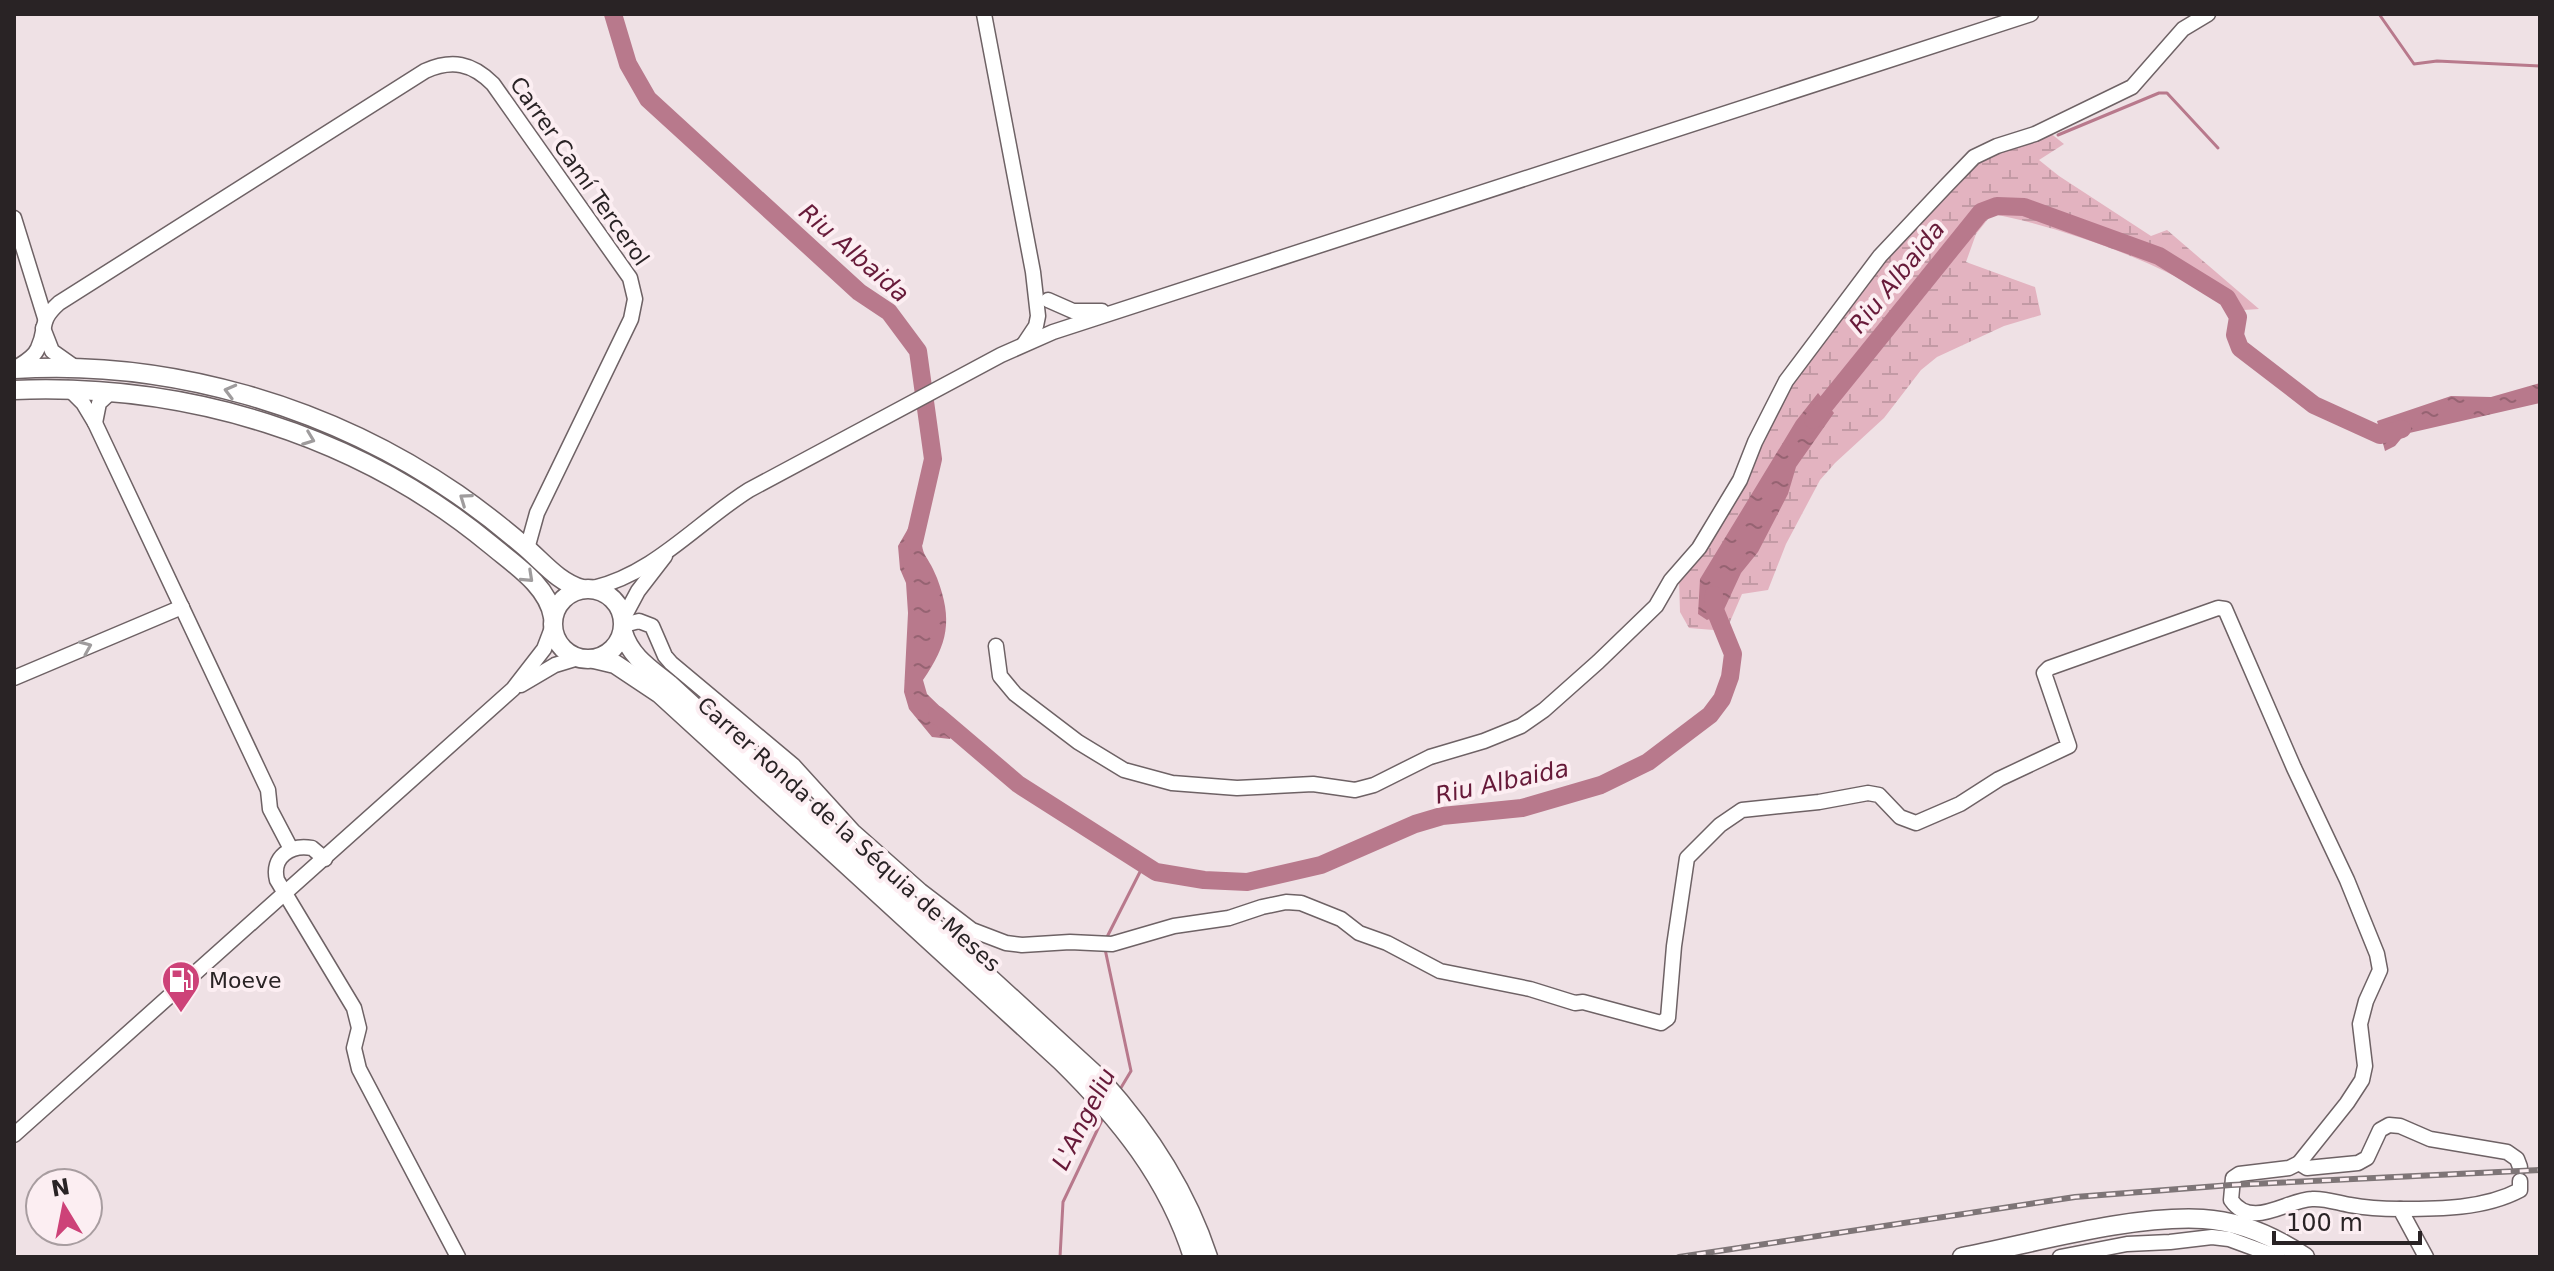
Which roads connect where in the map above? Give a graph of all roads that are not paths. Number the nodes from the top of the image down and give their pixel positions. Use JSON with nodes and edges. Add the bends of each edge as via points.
{"nodes":[{"id":1,"x":984,"y":14,"type":"edge"},
{"id":2,"x":2031,"y":14,"type":"edge"},
{"id":3,"x":2208,"y":14,"type":"edge"},
{"id":4,"x":14,"y":218,"type":"edge"},
{"id":5,"x":1033,"y":272,"type":"junction"},
{"id":6,"x":1048,"y":300,"type":"junction"},
{"id":7,"x":1126,"y":308,"type":"junction"},
{"id":8,"x":1038,"y":316,"type":"junction"},
{"id":9,"x":44,"y":323,"type":"junction"},
{"id":10,"x":1053,"y":332,"type":"junction"},
{"id":11,"x":1024,"y":344,"type":"junction"},
{"id":12,"x":76,"y":368,"type":"junction"},
{"id":13,"x":14,"y":369,"type":"edge"},
{"id":14,"x":68,"y":388,"type":"junction"},
{"id":15,"x":14,"y":390,"type":"edge"},
{"id":16,"x":111,"y":392,"type":"junction"},
{"id":17,"x":95,"y":423,"type":"junction"},
{"id":18,"x":537,"y":513,"type":"junction"},
{"id":19,"x":510,"y":534,"type":"junction"},
{"id":20,"x":527,"y":549,"type":"junction"},
{"id":21,"x":669,"y":551,"type":"junction"},
{"id":22,"x":587,"y":588,"type":"junction"},
{"id":23,"x":182,"y":607,"type":"junction"},
{"id":24,"x":553,"y":623,"type":"junction"},
{"id":25,"x":623,"y":625,"type":"junction"},
{"id":26,"x":996,"y":646,"type":"dead end"},
{"id":27,"x":586,"y":658,"type":"junction"},
{"id":28,"x":14,"y":678,"type":"edge"},
{"id":29,"x":513,"y":689,"type":"junction"},
{"id":30,"x":291,"y":849,"type":"junction"},
{"id":31,"x":325,"y":859,"type":"junction"},
{"id":32,"x":286,"y":894,"type":"junction"},
{"id":33,"x":1065,"y":1055,"type":"junction"},
{"id":34,"x":14,"y":1135,"type":"edge"},
{"id":35,"x":1142,"y":1140,"type":"junction"},
{"id":36,"x":2299,"y":1163,"type":"junction"},
{"id":37,"x":2400,"y":1209,"type":"junction"},
{"id":38,"x":458,"y":1257,"type":"edge"},
{"id":39,"x":1193,"y":1257,"type":"edge"},
{"id":40,"x":1208,"y":1257,"type":"edge"},
{"id":41,"x":1962,"y":1257,"type":"edge"},
{"id":42,"x":2060,"y":1257,"type":"edge"},
{"id":43,"x":2278,"y":1257,"type":"edge"},
{"id":44,"x":2305,"y":1257,"type":"edge"},
{"id":45,"x":2426,"y":1257,"type":"edge"}],
"edges":[{"from":1,"to":5,"type":"street"},
{"from":2,"to":7,"type":"street"},
{"from":3,"to":26,"type":"street","via":[[2183,29],[2132,87],[1974,157],[1945,187],[1880,256],[1786,381],[1733,492],[1656,606],[1521,726],[1355,790],[1313,784],[1237,788],[1172,783],[1124,770],[1015,694],[1000,676]]},
{"from":4,"to":9,"type":"street"},
{"from":5,"to":6,"type":"street"},
{"from":5,"to":8,"type":"street"},
{"from":6,"to":7,"type":"street","via":[[1073,311]]},
{"from":6,"to":10,"type":"street","via":[[1056,315]]},
{"from":7,"to":10,"type":"street"},
{"from":8,"to":10,"type":"street"},
{"from":8,"to":11,"type":"street"},
{"from":9,"to":12,"type":"street","via":[[52,351]]},
{"from":9,"to":13,"type":"street","via":[[33,357]]},
{"from":9,"to":18,"type":"street","name":"Carrer Camí Tercerol","via":[[59,303],[425,71],[450,63],[470,67],[502,96],[634,288],[631,319]]},
{"from":10,"to":11,"type":"street"},
{"from":11,"to":21,"type":"street","via":[[719,509]]},
{"from":12,"to":13,"type":"main road"},
{"from":19,"to":12,"type":"main road","one_way":true,"via":[[403,461],[278,404],[160,376]]},
{"from":14,"to":15,"type":"main road"},
{"from":14,"to":16,"type":"main road"},
{"from":14,"to":17,"type":"street"},
{"from":16,"to":17,"type":"street","via":[[99,403]]},
{"from":16,"to":24,"type":"main road","one_way":true,"via":[[207,405],[274,425],[369,466],[486,540],[542,591],[551,604]]},
{"from":17,"to":23,"type":"street"},
{"from":18,"to":19,"type":"street","name":"Carrer Camí Tercerol"},
{"from":18,"to":20,"type":"street","name":"Carrer Camí Tercerol"},
{"from":19,"to":20,"type":"main road"},
{"from":20,"to":22,"type":"main road","via":[[559,578]]},
{"from":21,"to":22,"type":"street","via":[[629,574]]},
{"from":21,"to":25,"type":"street","via":[[638,591]]},
{"from":22,"to":24,"type":"main road","via":[[563,598]]},
{"from":22,"to":25,"type":"main road","via":[[616,602]]},
{"from":28,"to":23,"type":"street","one_way":true},
{"from":23,"to":30,"type":"street"},
{"from":24,"to":27,"type":"main road","via":[[561,647]]},
{"from":24,"to":29,"type":"street","via":[[544,649]]},
{"from":25,"to":27,"type":"main road","via":[[610,652]]},
{"from":25,"to":33,"type":"main road","name":"Carrer Ronda de la Séquia de Meses","via":[[636,657]]},
{"from":25,"to":36,"type":"street","via":[[639,621],[652,626],[671,663],[793,765],[886,861],[972,930],[1022,945],[1105,944],[1262,907],[1301,903],[1440,971],[1661,1023],[1668,1018],[1687,858],[1727,819],[1742,810],[1868,793],[1879,795],[1900,817],[1916,823],[2069,746],[2044,673],[2049,668],[2225,609],[2353,893],[2380,970],[2360,1024],[2362,1080]]},
{"from":27,"to":29,"type":"street","via":[[555,665]]},
{"from":27,"to":33,"type":"main road","name":"Carrer Ronda de la Séquia de Meses","via":[[615,664],[660,694]]},
{"from":29,"to":31,"type":"street"},
{"from":30,"to":31,"type":"street","via":[[312,848]]},
{"from":30,"to":32,"type":"street","via":[[276,868]]},
{"from":31,"to":32,"type":"street"},
{"from":32,"to":34,"type":"street"},
{"from":32,"to":38,"type":"street","via":[[354,1008],[359,1028],[354,1048],[368,1089]]},
{"from":33,"to":35,"type":"main road","via":[[1123,1104]]},
{"from":35,"to":39,"type":"main road"},
{"from":35,"to":40,"type":"main road","via":[[1183,1196]]},
{"from":36,"to":37,"type":"street","via":[[2239,1174],[2233,1178],[2231,1200],[2237,1207],[2265,1214],[2311,1199]]},
{"from":36,"to":37,"type":"street","via":[[2307,1168],[2358,1163],[2389,1125],[2430,1139],[2507,1152],[2517,1159],[2520,1190],[2502,1199]]},
{"from":37,"to":45,"type":"street"},
{"from":41,"to":44,"type":"main road","via":[[2124,1225],[2202,1219],[2260,1233]]},
{"from":42,"to":43,"type":"street","via":[[2127,1244],[2212,1237]]}]}
